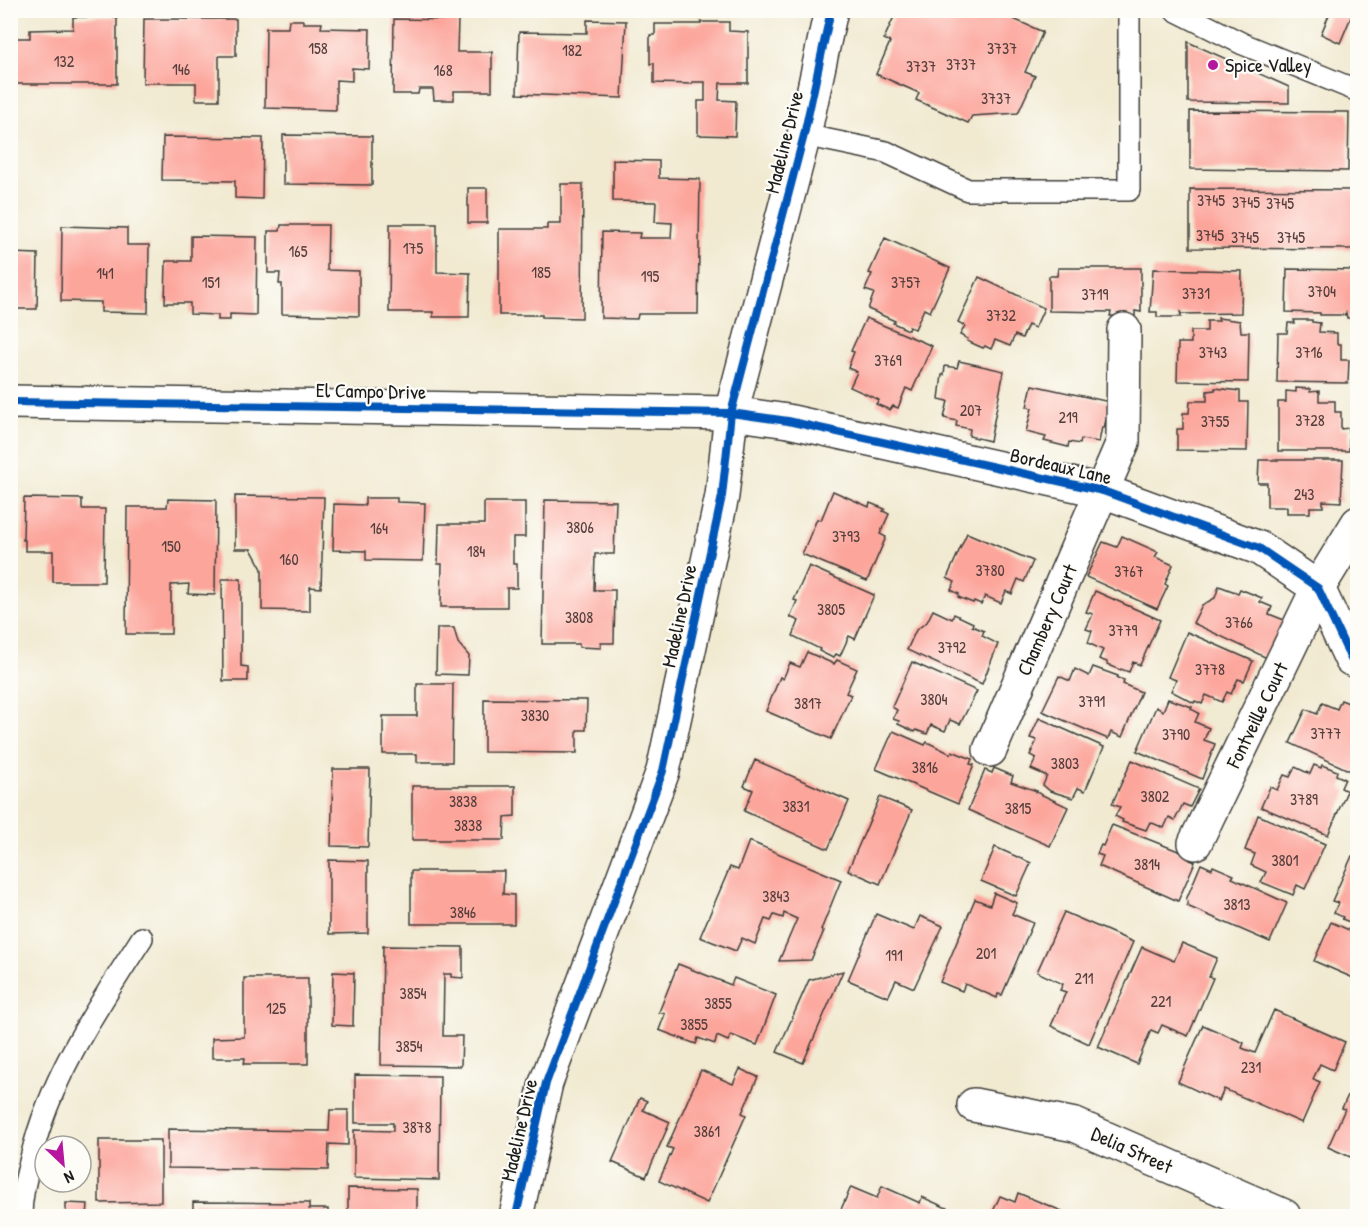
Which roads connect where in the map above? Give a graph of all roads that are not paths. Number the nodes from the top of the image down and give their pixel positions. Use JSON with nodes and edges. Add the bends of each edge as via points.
{"nodes":[{"id":1,"x":831,"y":10,"type":"edge"},
{"id":2,"x":1129,"y":10,"type":"edge"},
{"id":3,"x":1175,"y":10,"type":"edge"},
{"id":4,"x":1358,"y":91,"type":"edge"},
{"id":5,"x":804,"y":135,"type":"junction"},
{"id":6,"x":1124,"y":330,"type":"dead end"},
{"id":7,"x":10,"y":402,"type":"edge"},
{"id":8,"x":731,"y":413,"type":"junction"},
{"id":9,"x":1103,"y":491,"type":"junction"},
{"id":10,"x":1358,"y":523,"type":"edge"},
{"id":11,"x":1318,"y":588,"type":"junction"},
{"id":12,"x":1358,"y":662,"type":"edge"},
{"id":13,"x":990,"y":750,"type":"dead end"},
{"id":14,"x":1195,"y":843,"type":"dead end"},
{"id":15,"x":142,"y":938,"type":"dead end"},
{"id":16,"x":974,"y":1105,"type":"dead end"},
{"id":17,"x":21,"y":1216,"type":"edge"},
{"id":18,"x":516,"y":1216,"type":"edge"},
{"id":19,"x":1284,"y":1216,"type":"edge"}],
"edges":[{"from":1,"to":5,"type":"street","name":"Madeline Drive"},
{"from":2,"to":5,"type":"lane","via":[[1129,190],[968,190],[886,152]]},
{"from":3,"to":4,"type":"lane","via":[[1243,44]]},
{"from":5,"to":8,"type":"street","name":"Madeline Drive"},
{"from":6,"to":9,"type":"street","name":"Chambery Court","via":[[1123,442]]},
{"from":7,"to":8,"type":"street","name":"El Campo Drive"},
{"from":8,"to":9,"type":"street","name":"Bordeaux Lane","via":[[788,421]]},
{"from":8,"to":18,"type":"street","name":"Madeline Drive","via":[[722,496],[663,771],[546,1083]]},
{"from":9,"to":11,"type":"street","name":"Bordeaux Lane","via":[[1259,548]]},
{"from":9,"to":13,"type":"street","name":"Chambery Court"},
{"from":10,"to":11,"type":"street","name":"Fontveille Court"},
{"from":11,"to":12,"type":"street","via":[[1351,659]]},
{"from":11,"to":14,"type":"street","name":"Fontveille Court"},
{"from":15,"to":17,"type":"lane","via":[[56,1082],[37,1133],[21,1197]]},
{"from":16,"to":19,"type":"street","name":"Delia Street","via":[[1075,1125]]}]}
